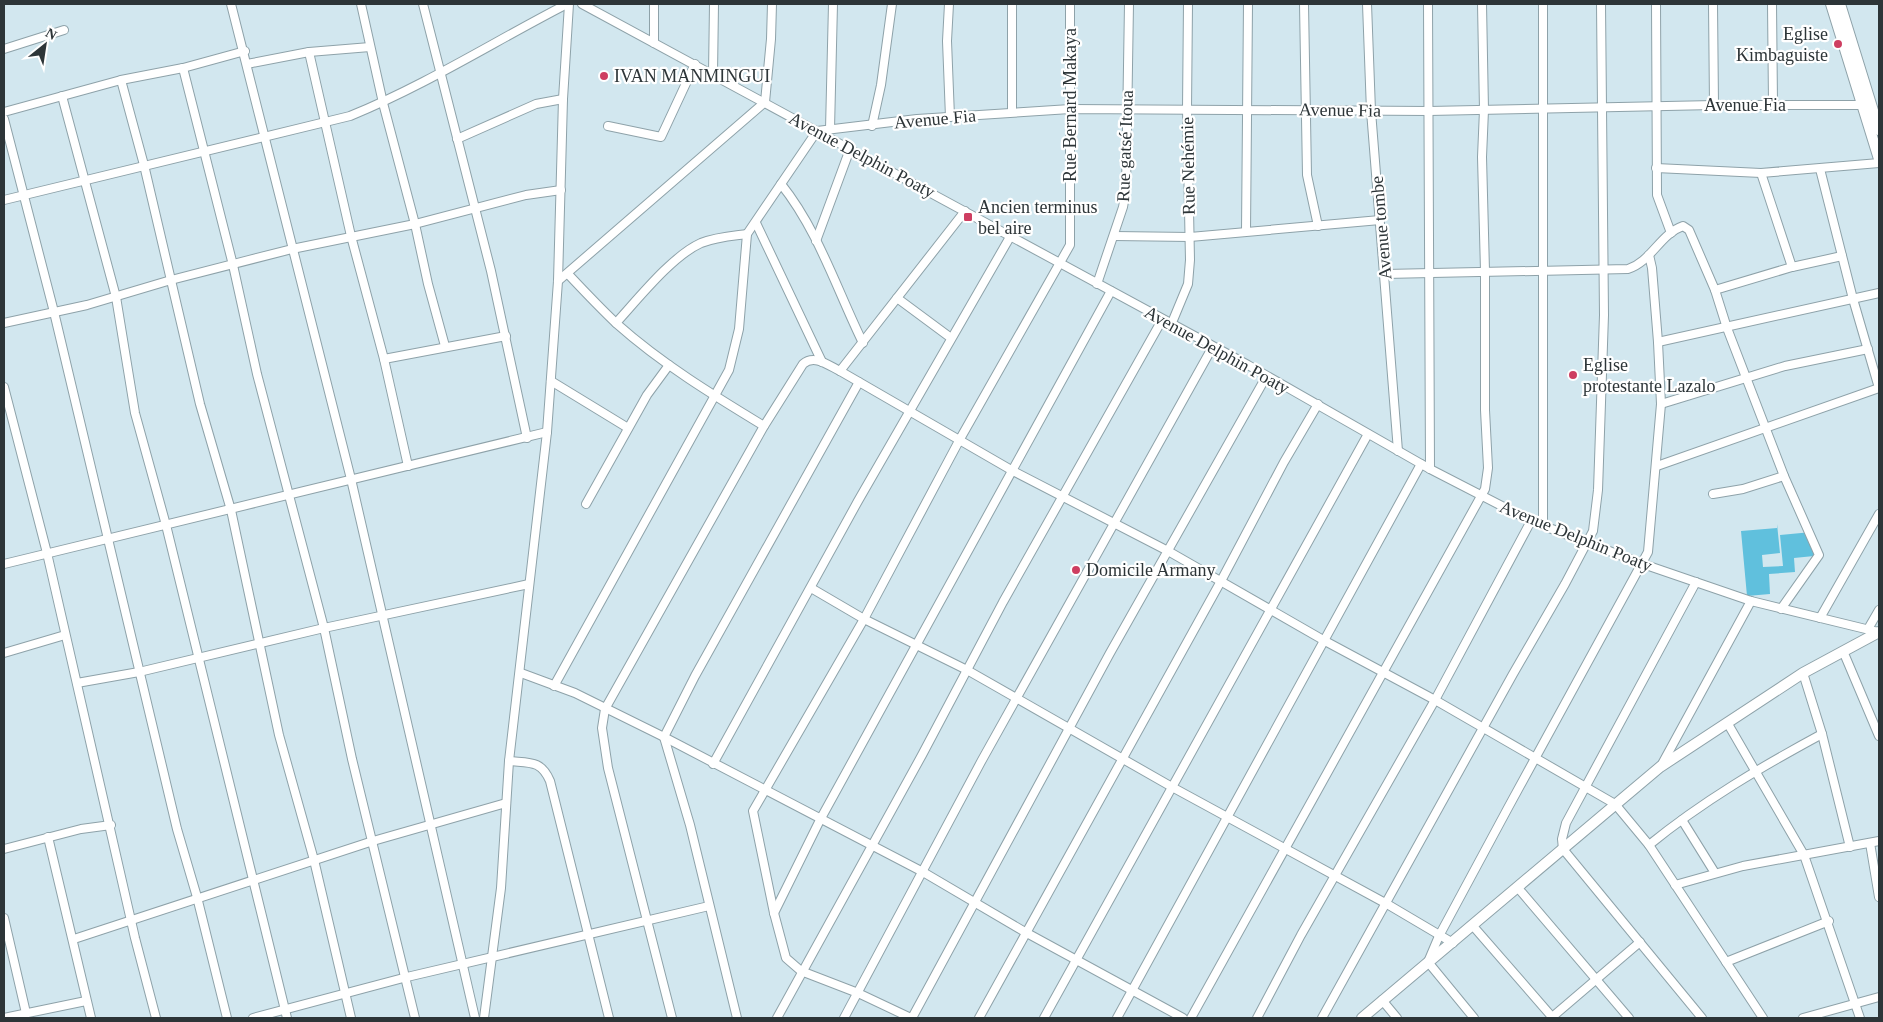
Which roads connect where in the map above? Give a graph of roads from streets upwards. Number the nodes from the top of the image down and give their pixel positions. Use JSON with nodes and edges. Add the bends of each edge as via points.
{"nodes":[{"id":1,"x":231,"y":4,"type":"edge"},
{"id":2,"x":361,"y":4,"type":"edge"},
{"id":3,"x":423,"y":4,"type":"edge"},
{"id":4,"x":568,"y":4,"type":"edge"},
{"id":5,"x":582,"y":4,"type":"edge"},
{"id":6,"x":654,"y":4,"type":"edge"},
{"id":7,"x":714,"y":4,"type":"edge"},
{"id":8,"x":772,"y":4,"type":"edge"},
{"id":9,"x":833,"y":4,"type":"edge"},
{"id":10,"x":892,"y":4,"type":"edge"},
{"id":11,"x":949,"y":4,"type":"edge"},
{"id":12,"x":1012,"y":4,"type":"edge"},
{"id":13,"x":1070,"y":4,"type":"edge"},
{"id":14,"x":1129,"y":4,"type":"edge"},
{"id":15,"x":1188,"y":4,"type":"edge"},
{"id":16,"x":1248,"y":4,"type":"edge"},
{"id":17,"x":1304,"y":4,"type":"edge"},
{"id":18,"x":1367,"y":4,"type":"edge"},
{"id":19,"x":1428,"y":4,"type":"edge"},
{"id":20,"x":1482,"y":4,"type":"edge"},
{"id":21,"x":1543,"y":4,"type":"edge"},
{"id":22,"x":1601,"y":4,"type":"edge"},
{"id":23,"x":1656,"y":4,"type":"edge"},
{"id":24,"x":1713,"y":4,"type":"edge"},
{"id":25,"x":1772,"y":4,"type":"edge"},
{"id":26,"x":1831,"y":4,"type":"edge"},
{"id":27,"x":1840,"y":4,"type":"edge"},
{"id":28,"x":64,"y":30,"type":"dead end"},
{"id":29,"x":654,"y":43,"type":"junction"},
{"id":30,"x":370,"y":47,"type":"junction"},
{"id":31,"x":4,"y":49,"type":"edge"},
{"id":32,"x":244,"y":50,"type":"junction"},
{"id":33,"x":309,"y":52,"type":"junction"},
{"id":34,"x":247,"y":64,"type":"junction"},
{"id":35,"x":695,"y":64,"type":"junction"},
{"id":36,"x":183,"y":68,"type":"junction"},
{"id":37,"x":442,"y":73,"type":"junction"},
{"id":38,"x":713,"y":74,"type":"junction"},
{"id":39,"x":121,"y":80,"type":"junction"},
{"id":40,"x":62,"y":96,"type":"junction"},
{"id":41,"x":563,"y":99,"type":"junction"},
{"id":42,"x":765,"y":102,"type":"junction"},
{"id":43,"x":383,"y":103,"type":"junction"},
{"id":44,"x":1773,"y":104,"type":"junction"},
{"id":45,"x":1714,"y":105,"type":"junction"},
{"id":46,"x":1603,"y":106,"type":"junction"},
{"id":47,"x":1656,"y":106,"type":"junction"},
{"id":48,"x":1872,"y":107,"type":"edge"},
{"id":49,"x":1127,"y":108,"type":"junction"},
{"id":50,"x":1248,"y":108,"type":"junction"},
{"id":51,"x":1542,"y":108,"type":"junction"},
{"id":52,"x":1070,"y":109,"type":"junction"},
{"id":53,"x":1187,"y":109,"type":"junction"},
{"id":54,"x":1304,"y":110,"type":"junction"},
{"id":55,"x":1484,"y":110,"type":"junction"},
{"id":56,"x":1371,"y":111,"type":"junction"},
{"id":57,"x":1429,"y":111,"type":"junction"},
{"id":58,"x":4,"y":112,"type":"edge"},
{"id":59,"x":1012,"y":112,"type":"junction"},
{"id":60,"x":950,"y":117,"type":"junction"},
{"id":61,"x":4,"y":118,"type":"edge"},
{"id":62,"x":326,"y":122,"type":"junction"},
{"id":63,"x":608,"y":126,"type":"dead end"},
{"id":64,"x":872,"y":126,"type":"junction"},
{"id":65,"x":830,"y":129,"type":"junction"},
{"id":66,"x":1879,"y":130,"type":"edge"},
{"id":67,"x":817,"y":131,"type":"junction"},
{"id":68,"x":265,"y":138,"type":"junction"},
{"id":69,"x":458,"y":139,"type":"junction"},
{"id":70,"x":850,"y":149,"type":"junction"},
{"id":71,"x":204,"y":151,"type":"junction"},
{"id":72,"x":1879,"y":161,"type":"edge"},
{"id":73,"x":144,"y":165,"type":"junction"},
{"id":74,"x":1656,"y":168,"type":"junction"},
{"id":75,"x":1820,"y":169,"type":"junction"},
{"id":76,"x":1761,"y":173,"type":"junction"},
{"id":77,"x":84,"y":180,"type":"junction"},
{"id":78,"x":781,"y":184,"type":"junction"},
{"id":79,"x":561,"y":190,"type":"junction"},
{"id":80,"x":24,"y":195,"type":"junction"},
{"id":81,"x":4,"y":200,"type":"edge"},
{"id":82,"x":475,"y":208,"type":"junction"},
{"id":83,"x":965,"y":211,"type":"junction"},
{"id":84,"x":1380,"y":220,"type":"junction"},
{"id":85,"x":756,"y":223,"type":"junction"},
{"id":86,"x":415,"y":224,"type":"junction"},
{"id":87,"x":1318,"y":226,"type":"junction"},
{"id":88,"x":1246,"y":231,"type":"junction"},
{"id":89,"x":1671,"y":233,"type":"junction"},
{"id":90,"x":747,"y":234,"type":"junction"},
{"id":91,"x":351,"y":236,"type":"junction"},
{"id":92,"x":1114,"y":236,"type":"junction"},
{"id":93,"x":1010,"y":237,"type":"junction"},
{"id":94,"x":1190,"y":237,"type":"junction"},
{"id":95,"x":816,"y":241,"type":"junction"},
{"id":96,"x":292,"y":249,"type":"junction"},
{"id":97,"x":1649,"y":255,"type":"junction"},
{"id":98,"x":1842,"y":256,"type":"junction"},
{"id":99,"x":1060,"y":264,"type":"junction"},
{"id":100,"x":233,"y":265,"type":"junction"},
{"id":101,"x":1792,"y":267,"type":"junction"},
{"id":102,"x":1544,"y":270,"type":"junction"},
{"id":103,"x":1485,"y":271,"type":"junction"},
{"id":104,"x":1604,"y":271,"type":"junction"},
{"id":105,"x":1430,"y":272,"type":"junction"},
{"id":106,"x":568,"y":274,"type":"junction"},
{"id":107,"x":1385,"y":274,"type":"junction"},
{"id":108,"x":171,"y":280,"type":"junction"},
{"id":109,"x":558,"y":281,"type":"junction"},
{"id":110,"x":1097,"y":284,"type":"junction"},
{"id":111,"x":1715,"y":290,"type":"junction"},
{"id":112,"x":1112,"y":292,"type":"junction"},
{"id":113,"x":1879,"y":293,"type":"edge"},
{"id":114,"x":116,"y":297,"type":"junction"},
{"id":115,"x":897,"y":298,"type":"junction"},
{"id":116,"x":1853,"y":299,"type":"junction"},
{"id":117,"x":54,"y":312,"type":"junction"},
{"id":118,"x":1162,"y":320,"type":"junction"},
{"id":119,"x":4,"y":323,"type":"edge"},
{"id":120,"x":616,"y":323,"type":"junction"},
{"id":121,"x":1171,"y":325,"type":"junction"},
{"id":122,"x":1727,"y":328,"type":"junction"},
{"id":123,"x":506,"y":336,"type":"junction"},
{"id":124,"x":951,"y":338,"type":"junction"},
{"id":125,"x":1658,"y":342,"type":"junction"},
{"id":126,"x":863,"y":343,"type":"junction"},
{"id":127,"x":445,"y":346,"type":"junction"},
{"id":128,"x":1212,"y":348,"type":"junction"},
{"id":129,"x":1868,"y":349,"type":"junction"},
{"id":130,"x":384,"y":359,"type":"junction"},
{"id":131,"x":822,"y":362,"type":"junction"},
{"id":132,"x":669,"y":365,"type":"junction"},
{"id":133,"x":840,"y":371,"type":"junction"},
{"id":134,"x":1266,"y":376,"type":"junction"},
{"id":135,"x":1748,"y":377,"type":"junction"},
{"id":136,"x":551,"y":381,"type":"junction"},
{"id":137,"x":859,"y":382,"type":"junction"},
{"id":138,"x":4,"y":387,"type":"edge"},
{"id":139,"x":1879,"y":388,"type":"edge"},
{"id":140,"x":716,"y":397,"type":"junction"},
{"id":141,"x":1318,"y":404,"type":"junction"},
{"id":142,"x":1661,"y":404,"type":"junction"},
{"id":143,"x":910,"y":411,"type":"junction"},
{"id":144,"x":764,"y":426,"type":"junction"},
{"id":145,"x":628,"y":428,"type":"junction"},
{"id":146,"x":1766,"y":428,"type":"junction"},
{"id":147,"x":547,"y":432,"type":"junction"},
{"id":148,"x":1368,"y":434,"type":"junction"},
{"id":149,"x":527,"y":438,"type":"junction"},
{"id":150,"x":960,"y":439,"type":"junction"},
{"id":151,"x":1398,"y":451,"type":"junction"},
{"id":152,"x":1422,"y":464,"type":"junction"},
{"id":153,"x":408,"y":466,"type":"junction"},
{"id":154,"x":1657,"y":466,"type":"junction"},
{"id":155,"x":1430,"y":469,"type":"junction"},
{"id":156,"x":1014,"y":472,"type":"junction"},
{"id":157,"x":1784,"y":476,"type":"junction"},
{"id":158,"x":351,"y":479,"type":"junction"},
{"id":159,"x":1713,"y":494,"type":"dead end"},
{"id":160,"x":289,"y":495,"type":"junction"},
{"id":161,"x":1482,"y":497,"type":"junction"},
{"id":162,"x":1063,"y":498,"type":"junction"},
{"id":163,"x":586,"y":504,"type":"dead end"},
{"id":164,"x":231,"y":510,"type":"junction"},
{"id":165,"x":1879,"y":514,"type":"edge"},
{"id":166,"x":1531,"y":521,"type":"junction"},
{"id":167,"x":166,"y":525,"type":"junction"},
{"id":168,"x":1115,"y":525,"type":"junction"},
{"id":169,"x":1543,"y":525,"type":"junction"},
{"id":170,"x":107,"y":538,"type":"junction"},
{"id":171,"x":1588,"y":543,"type":"junction"},
{"id":172,"x":1168,"y":551,"type":"junction"},
{"id":173,"x":47,"y":553,"type":"junction"},
{"id":174,"x":4,"y":564,"type":"edge"},
{"id":175,"x":1643,"y":564,"type":"junction"},
{"id":176,"x":1221,"y":581,"type":"junction"},
{"id":177,"x":1696,"y":582,"type":"junction"},
{"id":178,"x":529,"y":584,"type":"junction"},
{"id":179,"x":811,"y":588,"type":"junction"},
{"id":180,"x":1751,"y":601,"type":"junction"},
{"id":181,"x":1780,"y":609,"type":"junction"},
{"id":182,"x":1270,"y":610,"type":"junction"},
{"id":183,"x":1879,"y":610,"type":"edge"},
{"id":184,"x":382,"y":616,"type":"junction"},
{"id":185,"x":1820,"y":618,"type":"junction"},
{"id":186,"x":864,"y":619,"type":"junction"},
{"id":187,"x":324,"y":628,"type":"junction"},
{"id":188,"x":1875,"y":631,"type":"edge"},
{"id":189,"x":65,"y":635,"type":"junction"},
{"id":190,"x":1324,"y":641,"type":"junction"},
{"id":191,"x":259,"y":643,"type":"junction"},
{"id":192,"x":916,"y":645,"type":"junction"},
{"id":193,"x":1843,"y":651,"type":"junction"},
{"id":194,"x":4,"y":653,"type":"edge"},
{"id":195,"x":197,"y":657,"type":"junction"},
{"id":196,"x":967,"y":670,"type":"junction"},
{"id":197,"x":1383,"y":671,"type":"junction"},
{"id":198,"x":139,"y":672,"type":"junction"},
{"id":199,"x":521,"y":673,"type":"junction"},
{"id":200,"x":1803,"y":674,"type":"junction"},
{"id":201,"x":78,"y":683,"type":"junction"},
{"id":202,"x":554,"y":686,"type":"junction"},
{"id":203,"x":1017,"y":700,"type":"junction"},
{"id":204,"x":1435,"y":700,"type":"junction"},
{"id":205,"x":605,"y":709,"type":"junction"},
{"id":206,"x":1728,"y":724,"type":"junction"},
{"id":207,"x":1070,"y":727,"type":"junction"},
{"id":208,"x":1483,"y":729,"type":"junction"},
{"id":209,"x":1822,"y":734,"type":"junction"},
{"id":210,"x":1879,"y":736,"type":"edge"},
{"id":211,"x":664,"y":737,"type":"junction"},
{"id":212,"x":1123,"y":759,"type":"junction"},
{"id":213,"x":1536,"y":759,"type":"junction"},
{"id":214,"x":509,"y":761,"type":"junction"},
{"id":215,"x":713,"y":764,"type":"junction"},
{"id":216,"x":1660,"y":767,"type":"junction"},
{"id":217,"x":1754,"y":770,"type":"junction"},
{"id":218,"x":1586,"y":786,"type":"junction"},
{"id":219,"x":1172,"y":787,"type":"junction"},
{"id":220,"x":765,"y":791,"type":"junction"},
{"id":221,"x":506,"y":803,"type":"junction"},
{"id":222,"x":1615,"y":804,"type":"junction"},
{"id":223,"x":1228,"y":817,"type":"junction"},
{"id":224,"x":820,"y":820,"type":"junction"},
{"id":225,"x":1682,"y":820,"type":"junction"},
{"id":226,"x":110,"y":825,"type":"junction"},
{"id":227,"x":432,"y":825,"type":"junction"},
{"id":228,"x":48,"y":837,"type":"junction"},
{"id":229,"x":373,"y":841,"type":"junction"},
{"id":230,"x":1879,"y":841,"type":"edge"},
{"id":231,"x":1870,"y":843,"type":"junction"},
{"id":232,"x":1649,"y":845,"type":"junction"},
{"id":233,"x":872,"y":846,"type":"junction"},
{"id":234,"x":1850,"y":847,"type":"junction"},
{"id":235,"x":4,"y":849,"type":"edge"},
{"id":236,"x":1286,"y":849,"type":"junction"},
{"id":237,"x":1563,"y":849,"type":"junction"},
{"id":238,"x":1804,"y":855,"type":"junction"},
{"id":239,"x":314,"y":860,"type":"junction"},
{"id":240,"x":923,"y":872,"type":"junction"},
{"id":241,"x":1715,"y":873,"type":"junction"},
{"id":242,"x":1335,"y":876,"type":"junction"},
{"id":243,"x":252,"y":880,"type":"junction"},
{"id":244,"x":1675,"y":885,"type":"junction"},
{"id":245,"x":1518,"y":888,"type":"junction"},
{"id":246,"x":197,"y":897,"type":"junction"},
{"id":247,"x":1879,"y":898,"type":"edge"},
{"id":248,"x":975,"y":902,"type":"junction"},
{"id":249,"x":1387,"y":904,"type":"junction"},
{"id":250,"x":709,"y":906,"type":"junction"},
{"id":251,"x":774,"y":914,"type":"junction"},
{"id":252,"x":4,"y":918,"type":"edge"},
{"id":253,"x":132,"y":919,"type":"junction"},
{"id":254,"x":646,"y":919,"type":"junction"},
{"id":255,"x":1828,"y":921,"type":"junction"},
{"id":256,"x":1473,"y":926,"type":"junction"},
{"id":257,"x":1025,"y":932,"type":"junction"},
{"id":258,"x":589,"y":935,"type":"junction"},
{"id":259,"x":1439,"y":936,"type":"junction"},
{"id":260,"x":74,"y":939,"type":"junction"},
{"id":261,"x":1640,"y":942,"type":"junction"},
{"id":262,"x":1453,"y":943,"type":"junction"},
{"id":263,"x":493,"y":956,"type":"junction"},
{"id":264,"x":1076,"y":960,"type":"junction"},
{"id":265,"x":1428,"y":962,"type":"junction"},
{"id":266,"x":1726,"y":962,"type":"junction"},
{"id":267,"x":462,"y":964,"type":"junction"},
{"id":268,"x":801,"y":971,"type":"junction"},
{"id":269,"x":407,"y":977,"type":"junction"},
{"id":270,"x":1596,"y":981,"type":"junction"},
{"id":271,"x":1132,"y":990,"type":"junction"},
{"id":272,"x":858,"y":993,"type":"junction"},
{"id":273,"x":345,"y":994,"type":"junction"},
{"id":274,"x":1879,"y":998,"type":"edge"},
{"id":275,"x":1382,"y":1000,"type":"junction"},
{"id":276,"x":86,"y":1001,"type":"junction"},
{"id":277,"x":1856,"y":1005,"type":"junction"},
{"id":278,"x":26,"y":1013,"type":"junction"},
{"id":279,"x":286,"y":1015,"type":"edge"},
{"id":280,"x":4,"y":1018,"type":"edge"},
{"id":281,"x":91,"y":1018,"type":"edge"},
{"id":282,"x":156,"y":1018,"type":"edge"},
{"id":283,"x":227,"y":1018,"type":"edge"},
{"id":284,"x":253,"y":1018,"type":"edge"},
{"id":285,"x":351,"y":1018,"type":"edge"},
{"id":286,"x":415,"y":1018,"type":"edge"},
{"id":287,"x":475,"y":1018,"type":"edge"},
{"id":288,"x":484,"y":1018,"type":"edge"},
{"id":289,"x":609,"y":1018,"type":"edge"},
{"id":290,"x":672,"y":1018,"type":"edge"},
{"id":291,"x":737,"y":1018,"type":"edge"},
{"id":292,"x":777,"y":1018,"type":"edge"},
{"id":293,"x":844,"y":1018,"type":"edge"},
{"id":294,"x":912,"y":1018,"type":"edge"},
{"id":295,"x":979,"y":1018,"type":"edge"},
{"id":296,"x":1044,"y":1018,"type":"edge"},
{"id":297,"x":1117,"y":1018,"type":"edge"},
{"id":298,"x":1183,"y":1018,"type":"edge"},
{"id":299,"x":1191,"y":1018,"type":"edge"},
{"id":300,"x":1258,"y":1018,"type":"edge"},
{"id":301,"x":1322,"y":1018,"type":"edge"},
{"id":302,"x":1362,"y":1018,"type":"edge"},
{"id":303,"x":1397,"y":1018,"type":"edge"},
{"id":304,"x":1474,"y":1018,"type":"edge"},
{"id":305,"x":1552,"y":1018,"type":"edge"},
{"id":306,"x":1629,"y":1018,"type":"edge"},
{"id":307,"x":1702,"y":1018,"type":"edge"},
{"id":308,"x":1763,"y":1018,"type":"edge"},
{"id":309,"x":1804,"y":1018,"type":"edge"},
{"id":310,"x":1860,"y":1018,"type":"edge"}],
"edges":[{"from":1,"to":32,"type":"street"},
{"from":2,"to":30,"type":"street"},
{"from":3,"to":37,"type":"street"},
{"from":4,"to":37,"type":"street"},
{"from":4,"to":41,"type":"street"},
{"from":5,"to":29,"type":"street","name":"Avenue Delphin Poaty"},
{"from":6,"to":29,"type":"street"},
{"from":7,"to":38,"type":"street"},
{"from":8,"to":42,"type":"street"},
{"from":9,"to":65,"type":"street"},
{"from":10,"to":64,"type":"street"},
{"from":11,"to":60,"type":"street"},
{"from":12,"to":59,"type":"street"},
{"from":13,"to":52,"type":"street","name":"Rue Bernard Makaya"},
{"from":14,"to":49,"type":"street","name":"Rue gatsé Itoua"},
{"from":15,"to":53,"type":"street","name":"Rue Nehémie"},
{"from":16,"to":50,"type":"street"},
{"from":17,"to":54,"type":"street"},
{"from":18,"to":56,"type":"street","name":"Avenue tombe"},
{"from":19,"to":57,"type":"street"},
{"from":20,"to":55,"type":"street"},
{"from":21,"to":51,"type":"street"},
{"from":22,"to":46,"type":"street"},
{"from":23,"to":47,"type":"street"},
{"from":24,"to":45,"type":"street"},
{"from":25,"to":44,"type":"street"},
{"from":26,"to":48,"type":"street"},
{"from":27,"to":48,"type":"street"},
{"from":28,"to":31,"type":"street"},
{"from":29,"to":35,"type":"street","name":"Avenue Delphin Poaty"},
{"from":30,"to":33,"type":"street"},
{"from":30,"to":43,"type":"street"},
{"from":32,"to":34,"type":"street"},
{"from":32,"to":36,"type":"street"},
{"from":33,"to":34,"type":"street"},
{"from":33,"to":62,"type":"street"},
{"from":34,"to":68,"type":"street"},
{"from":35,"to":38,"type":"street","name":"Avenue Delphin Poaty"},
{"from":35,"to":63,"type":"street","via":[[661,137]]},
{"from":36,"to":39,"type":"street"},
{"from":36,"to":71,"type":"street"},
{"from":37,"to":43,"type":"street"},
{"from":37,"to":69,"type":"street"},
{"from":38,"to":42,"type":"street","name":"Avenue Delphin Poaty"},
{"from":39,"to":40,"type":"street"},
{"from":39,"to":73,"type":"street"},
{"from":40,"to":58,"type":"street"},
{"from":40,"to":77,"type":"street"},
{"from":41,"to":69,"type":"street","via":[[536,104]]},
{"from":41,"to":79,"type":"street"},
{"from":42,"to":67,"type":"street","name":"Avenue Delphin Poaty"},
{"from":42,"to":106,"type":"street"},
{"from":43,"to":62,"type":"street"},
{"from":43,"to":86,"type":"street"},
{"from":44,"to":45,"type":"street","name":"Avenue Fia"},
{"from":44,"to":48,"type":"street","name":"Avenue Fia"},
{"from":45,"to":47,"type":"street","name":"Avenue Fia"},
{"from":46,"to":47,"type":"street","name":"Avenue Fia"},
{"from":46,"to":51,"type":"street","name":"Avenue Fia"},
{"from":46,"to":104,"type":"street"},
{"from":47,"to":74,"type":"street"},
{"from":48,"to":66,"type":"street"},
{"from":48,"to":72,"type":"street"},
{"from":49,"to":52,"type":"street","name":"Avenue Fia"},
{"from":49,"to":53,"type":"street","name":"Avenue Fia"},
{"from":49,"to":92,"type":"street","name":"Rue gatsé Itoua","via":[[1126,190]]},
{"from":50,"to":53,"type":"street","name":"Avenue Fia"},
{"from":50,"to":54,"type":"street","name":"Avenue Fia"},
{"from":50,"to":88,"type":"street"},
{"from":51,"to":55,"type":"street","name":"Avenue Fia"},
{"from":51,"to":102,"type":"street"},
{"from":52,"to":59,"type":"street","name":"Avenue Fia"},
{"from":52,"to":99,"type":"street","name":"Rue Bernard Makaya","via":[[1070,245]]},
{"from":53,"to":94,"type":"street","name":"Rue Nehémie"},
{"from":54,"to":56,"type":"street","name":"Avenue Fia"},
{"from":54,"to":87,"type":"street","via":[[1307,175]]},
{"from":55,"to":57,"type":"street","name":"Avenue Fia"},
{"from":55,"to":103,"type":"street"},
{"from":56,"to":57,"type":"street","name":"Avenue Fia"},
{"from":56,"to":84,"type":"street","name":"Avenue tombe"},
{"from":57,"to":105,"type":"street"},
{"from":59,"to":60,"type":"street","name":"Avenue Fia"},
{"from":60,"to":64,"type":"street","name":"Avenue Fia"},
{"from":61,"to":80,"type":"street"},
{"from":62,"to":68,"type":"street"},
{"from":62,"to":91,"type":"street"},
{"from":64,"to":65,"type":"street","name":"Avenue Fia"},
{"from":65,"to":67,"type":"street","name":"Avenue Fia"},
{"from":67,"to":70,"type":"street","name":"Avenue Delphin Poaty"},
{"from":67,"to":78,"type":"street"},
{"from":68,"to":71,"type":"street"},
{"from":68,"to":96,"type":"street"},
{"from":69,"to":82,"type":"street"},
{"from":70,"to":83,"type":"street","name":"Avenue Delphin Poaty"},
{"from":70,"to":95,"type":"street"},
{"from":71,"to":73,"type":"street"},
{"from":71,"to":100,"type":"street"},
{"from":72,"to":75,"type":"street"},
{"from":73,"to":77,"type":"street"},
{"from":73,"to":108,"type":"street"},
{"from":74,"to":76,"type":"street"},
{"from":74,"to":89,"type":"street","via":[[1657,195]]},
{"from":75,"to":76,"type":"street"},
{"from":75,"to":98,"type":"street"},
{"from":76,"to":101,"type":"street"},
{"from":77,"to":80,"type":"street"},
{"from":77,"to":114,"type":"street"},
{"from":78,"to":85,"type":"street"},
{"from":78,"to":95,"type":"street"},
{"from":79,"to":82,"type":"street"},
{"from":79,"to":109,"type":"street"},
{"from":80,"to":81,"type":"street"},
{"from":80,"to":117,"type":"street"},
{"from":82,"to":86,"type":"street"},
{"from":82,"to":123,"type":"street"},
{"from":83,"to":93,"type":"street","name":"Avenue Delphin Poaty"},
{"from":83,"to":115,"type":"street"},
{"from":84,"to":87,"type":"street"},
{"from":84,"to":107,"type":"street","name":"Avenue tombe"},
{"from":85,"to":90,"type":"street"},
{"from":85,"to":131,"type":"street"},
{"from":86,"to":91,"type":"street"},
{"from":86,"to":127,"type":"street"},
{"from":87,"to":88,"type":"street"},
{"from":88,"to":94,"type":"street"},
{"from":89,"to":97,"type":"street"},
{"from":89,"to":111,"type":"street","via":[[1682,226],[1689,230]]},
{"from":90,"to":120,"type":"street","via":[[714,238],[689,251],[658,277]]},
{"from":90,"to":140,"type":"street","via":[[736,346]]},
{"from":91,"to":96,"type":"street"},
{"from":91,"to":130,"type":"street"},
{"from":92,"to":94,"type":"street"},
{"from":92,"to":110,"type":"street","name":"Rue gatsé Itoua"},
{"from":93,"to":99,"type":"street","name":"Avenue Delphin Poaty"},
{"from":93,"to":124,"type":"street"},
{"from":94,"to":121,"type":"street","name":"Rue Nehémie","via":[[1188,284]]},
{"from":95,"to":126,"type":"street"},
{"from":96,"to":100,"type":"street"},
{"from":96,"to":158,"type":"street"},
{"from":97,"to":104,"type":"street","via":[[1635,267]]},
{"from":97,"to":125,"type":"street"},
{"from":98,"to":101,"type":"street"},
{"from":98,"to":116,"type":"street"},
{"from":99,"to":110,"type":"street","name":"Avenue Delphin Poaty"},
{"from":99,"to":150,"type":"street","name":"Rue Bernard Makaya"},
{"from":100,"to":108,"type":"street"},
{"from":100,"to":160,"type":"street"},
{"from":101,"to":111,"type":"street"},
{"from":102,"to":103,"type":"street"},
{"from":102,"to":104,"type":"street"},
{"from":102,"to":169,"type":"street"},
{"from":103,"to":105,"type":"street"},
{"from":103,"to":161,"type":"street","via":[[1488,468]]},
{"from":104,"to":171,"type":"street","via":[[1598,490],[1596,515]]},
{"from":105,"to":107,"type":"street"},
{"from":105,"to":155,"type":"street"},
{"from":106,"to":109,"type":"street"},
{"from":106,"to":120,"type":"street"},
{"from":107,"to":151,"type":"street","name":"Avenue tombe"},
{"from":108,"to":114,"type":"street"},
{"from":108,"to":164,"type":"street","via":[[200,404]]},
{"from":109,"to":136,"type":"street"},
{"from":110,"to":112,"type":"street","name":"Avenue Delphin Poaty"},
{"from":111,"to":122,"type":"street"},
{"from":112,"to":118,"type":"street","name":"Avenue Delphin Poaty"},
{"from":112,"to":156,"type":"street"},
{"from":113,"to":116,"type":"street"},
{"from":114,"to":117,"type":"street"},
{"from":114,"to":167,"type":"street","via":[[135,413]]},
{"from":115,"to":124,"type":"street"},
{"from":115,"to":126,"type":"street"},
{"from":116,"to":122,"type":"street"},
{"from":116,"to":129,"type":"street"},
{"from":117,"to":119,"type":"street"},
{"from":117,"to":170,"type":"street"},
{"from":118,"to":121,"type":"street","name":"Avenue Delphin Poaty"},
{"from":118,"to":162,"type":"street"},
{"from":120,"to":132,"type":"street"},
{"from":121,"to":128,"type":"street","name":"Avenue Delphin Poaty"},
{"from":122,"to":125,"type":"street"},
{"from":122,"to":135,"type":"street"},
{"from":123,"to":127,"type":"street"},
{"from":123,"to":149,"type":"street"},
{"from":124,"to":143,"type":"street"},
{"from":125,"to":142,"type":"street"},
{"from":126,"to":133,"type":"street"},
{"from":127,"to":130,"type":"street"},
{"from":128,"to":134,"type":"street","name":"Avenue Delphin Poaty"},
{"from":128,"to":168,"type":"street"},
{"from":129,"to":135,"type":"street"},
{"from":129,"to":139,"type":"street"},
{"from":130,"to":153,"type":"street"},
{"from":131,"to":133,"type":"street"},
{"from":131,"to":144,"type":"street","via":[[814,359],[803,364]]},
{"from":132,"to":140,"type":"street"},
{"from":132,"to":145,"type":"street"},
{"from":133,"to":137,"type":"street"},
{"from":134,"to":141,"type":"street","name":"Avenue Delphin Poaty"},
{"from":134,"to":172,"type":"street"},
{"from":135,"to":142,"type":"street"},
{"from":135,"to":146,"type":"street"},
{"from":136,"to":145,"type":"street"},
{"from":136,"to":147,"type":"street"},
{"from":137,"to":143,"type":"street"},
{"from":137,"to":211,"type":"street"},
{"from":138,"to":173,"type":"street"},
{"from":139,"to":146,"type":"street"},
{"from":140,"to":144,"type":"street"},
{"from":140,"to":202,"type":"street"},
{"from":141,"to":148,"type":"street","name":"Avenue Delphin Poaty"},
{"from":141,"to":176,"type":"street"},
{"from":142,"to":154,"type":"street"},
{"from":143,"to":150,"type":"street"},
{"from":143,"to":179,"type":"street"},
{"from":144,"to":205,"type":"street"},
{"from":145,"to":163,"type":"street"},
{"from":146,"to":154,"type":"street"},
{"from":146,"to":157,"type":"street"},
{"from":147,"to":149,"type":"street"},
{"from":147,"to":178,"type":"street"},
{"from":148,"to":151,"type":"street","name":"Avenue Delphin Poaty"},
{"from":148,"to":182,"type":"street"},
{"from":149,"to":153,"type":"street"},
{"from":150,"to":156,"type":"street"},
{"from":150,"to":186,"type":"street","name":"Rue Bernard Makaya"},
{"from":151,"to":152,"type":"street","name":"Avenue Delphin Poaty"},
{"from":152,"to":155,"type":"street","name":"Avenue Delphin Poaty"},
{"from":152,"to":190,"type":"street"},
{"from":153,"to":158,"type":"street"},
{"from":154,"to":175,"type":"street","via":[[1648,552]]},
{"from":155,"to":161,"type":"street","name":"Avenue Delphin Poaty"},
{"from":156,"to":162,"type":"street"},
{"from":156,"to":192,"type":"street"},
{"from":157,"to":159,"type":"street","via":[[1743,489]]},
{"from":157,"to":181,"type":"street","via":[[1819,555]]},
{"from":158,"to":160,"type":"street"},
{"from":158,"to":184,"type":"street"},
{"from":160,"to":164,"type":"street"},
{"from":160,"to":187,"type":"street"},
{"from":161,"to":166,"type":"street","name":"Avenue Delphin Poaty"},
{"from":161,"to":197,"type":"street"},
{"from":162,"to":168,"type":"street"},
{"from":162,"to":196,"type":"street"},
{"from":164,"to":167,"type":"street"},
{"from":164,"to":191,"type":"street"},
{"from":165,"to":185,"type":"street"},
{"from":166,"to":169,"type":"street","name":"Avenue Delphin Poaty"},
{"from":166,"to":204,"type":"street"},
{"from":167,"to":170,"type":"street"},
{"from":167,"to":195,"type":"street"},
{"from":168,"to":172,"type":"street"},
{"from":168,"to":203,"type":"street"},
{"from":169,"to":171,"type":"street","name":"Avenue Delphin Poaty"},
{"from":170,"to":173,"type":"street"},
{"from":170,"to":198,"type":"street"},
{"from":171,"to":175,"type":"street","name":"Avenue Delphin Poaty"},
{"from":171,"to":208,"type":"street"},
{"from":172,"to":176,"type":"street"},
{"from":172,"to":207,"type":"street"},
{"from":173,"to":174,"type":"street"},
{"from":173,"to":189,"type":"street"},
{"from":175,"to":177,"type":"street","name":"Avenue Delphin Poaty"},
{"from":175,"to":213,"type":"street"},
{"from":176,"to":182,"type":"street"},
{"from":176,"to":212,"type":"street"},
{"from":177,"to":180,"type":"street","name":"Avenue Delphin Poaty"},
{"from":177,"to":218,"type":"street"},
{"from":178,"to":184,"type":"street"},
{"from":178,"to":199,"type":"street"},
{"from":179,"to":186,"type":"street"},
{"from":179,"to":215,"type":"street"},
{"from":180,"to":181,"type":"street","name":"Avenue Delphin Poaty"},
{"from":180,"to":216,"type":"street"},
{"from":181,"to":185,"type":"street","name":"Avenue Delphin Poaty"},
{"from":182,"to":190,"type":"street"},
{"from":182,"to":219,"type":"street"},
{"from":183,"to":188,"type":"street"},
{"from":184,"to":187,"type":"street"},
{"from":184,"to":227,"type":"street"},
{"from":185,"to":188,"type":"street","name":"Avenue Delphin Poaty"},
{"from":186,"to":192,"type":"street"},
{"from":186,"to":220,"type":"street","name":"Rue Bernard Makaya"},
{"from":187,"to":191,"type":"street"},
{"from":187,"to":229,"type":"street"},
{"from":188,"to":193,"type":"street"},
{"from":189,"to":194,"type":"street"},
{"from":189,"to":201,"type":"street"},
{"from":190,"to":197,"type":"street"},
{"from":190,"to":223,"type":"street"},
{"from":191,"to":195,"type":"street"},
{"from":191,"to":239,"type":"street","via":[[279,735]]},
{"from":192,"to":196,"type":"street"},
{"from":192,"to":224,"type":"street"},
{"from":193,"to":200,"type":"street"},
{"from":193,"to":210,"type":"street"},
{"from":195,"to":198,"type":"street"},
{"from":195,"to":243,"type":"street"},
{"from":196,"to":203,"type":"street"},
{"from":196,"to":233,"type":"street"},
{"from":197,"to":204,"type":"street"},
{"from":197,"to":236,"type":"street"},
{"from":198,"to":201,"type":"street"},
{"from":198,"to":246,"type":"street"},
{"from":199,"to":202,"type":"street"},
{"from":199,"to":214,"type":"street"},
{"from":200,"to":206,"type":"street"},
{"from":200,"to":209,"type":"street"},
{"from":201,"to":226,"type":"street"},
{"from":202,"to":205,"type":"street"},
{"from":203,"to":207,"type":"street"},
{"from":203,"to":240,"type":"street"},
{"from":204,"to":208,"type":"street"},
{"from":204,"to":242,"type":"street"},
{"from":205,"to":211,"type":"street"},
{"from":205,"to":254,"type":"street","via":[[602,728],[608,768]]},
{"from":206,"to":216,"type":"street"},
{"from":206,"to":217,"type":"street"},
{"from":207,"to":212,"type":"street"},
{"from":207,"to":248,"type":"street"},
{"from":208,"to":213,"type":"street"},
{"from":208,"to":249,"type":"street"},
{"from":209,"to":217,"type":"street"},
{"from":209,"to":234,"type":"street"},
{"from":211,"to":215,"type":"street"},
{"from":211,"to":250,"type":"street"},
{"from":212,"to":219,"type":"street"},
{"from":212,"to":257,"type":"street"},
{"from":213,"to":218,"type":"street"},
{"from":213,"to":259,"type":"street"},
{"from":214,"to":221,"type":"street"},
{"from":214,"to":258,"type":"street","via":[[532,763],[545,770]]},
{"from":215,"to":220,"type":"street"},
{"from":216,"to":222,"type":"street"},
{"from":217,"to":225,"type":"street"},
{"from":217,"to":238,"type":"street"},
{"from":218,"to":222,"type":"street"},
{"from":218,"to":237,"type":"street","via":[[1563,830]]},
{"from":219,"to":223,"type":"street"},
{"from":219,"to":264,"type":"street"},
{"from":220,"to":224,"type":"street"},
{"from":220,"to":251,"type":"street","name":"Rue Bernard Makaya","via":[[753,811]]},
{"from":221,"to":227,"type":"street"},
{"from":221,"to":263,"type":"street"},
{"from":222,"to":232,"type":"street"},
{"from":222,"to":237,"type":"street"},
{"from":223,"to":236,"type":"street"},
{"from":223,"to":271,"type":"street"},
{"from":224,"to":233,"type":"street"},
{"from":224,"to":251,"type":"street"},
{"from":225,"to":232,"type":"street"},
{"from":225,"to":241,"type":"street"},
{"from":226,"to":228,"type":"street"},
{"from":226,"to":253,"type":"street"},
{"from":227,"to":229,"type":"street"},
{"from":227,"to":267,"type":"street"},
{"from":228,"to":235,"type":"street"},
{"from":228,"to":260,"type":"street"},
{"from":229,"to":239,"type":"street"},
{"from":229,"to":269,"type":"street"},
{"from":230,"to":231,"type":"street"},
{"from":231,"to":234,"type":"street"},
{"from":231,"to":247,"type":"street"},
{"from":232,"to":244,"type":"street"},
{"from":233,"to":240,"type":"street"},
{"from":233,"to":268,"type":"street"},
{"from":234,"to":238,"type":"street"},
{"from":236,"to":242,"type":"street"},
{"from":236,"to":299,"type":"street"},
{"from":237,"to":245,"type":"street"},
{"from":237,"to":261,"type":"street"},
{"from":238,"to":241,"type":"street"},
{"from":238,"to":255,"type":"street"},
{"from":239,"to":243,"type":"street"},
{"from":239,"to":273,"type":"street"},
{"from":240,"to":248,"type":"street"},
{"from":240,"to":272,"type":"street"},
{"from":241,"to":244,"type":"street"},
{"from":242,"to":249,"type":"street"},
{"from":242,"to":300,"type":"street"},
{"from":243,"to":246,"type":"street"},
{"from":243,"to":279,"type":"street"},
{"from":244,"to":266,"type":"street"},
{"from":245,"to":256,"type":"street"},
{"from":245,"to":270,"type":"street"},
{"from":246,"to":253,"type":"street"},
{"from":246,"to":283,"type":"street"},
{"from":248,"to":257,"type":"street"},
{"from":248,"to":294,"type":"street"},
{"from":249,"to":259,"type":"street"},
{"from":249,"to":301,"type":"street"},
{"from":250,"to":254,"type":"street"},
{"from":250,"to":291,"type":"street"},
{"from":251,"to":268,"type":"street","name":"Rue Bernard Makaya","via":[[786,958]]},
{"from":252,"to":278,"type":"street"},
{"from":253,"to":260,"type":"street"},
{"from":253,"to":282,"type":"street"},
{"from":254,"to":258,"type":"street"},
{"from":254,"to":290,"type":"street"},
{"from":255,"to":266,"type":"street"},
{"from":255,"to":277,"type":"street"},
{"from":256,"to":262,"type":"street"},
{"from":256,"to":305,"type":"street"},
{"from":257,"to":264,"type":"street"},
{"from":257,"to":295,"type":"street"},
{"from":258,"to":263,"type":"street"},
{"from":258,"to":289,"type":"street"},
{"from":259,"to":262,"type":"street"},
{"from":259,"to":265,"type":"street"},
{"from":260,"to":276,"type":"street"},
{"from":261,"to":270,"type":"street"},
{"from":261,"to":307,"type":"street"},
{"from":262,"to":265,"type":"street"},
{"from":263,"to":267,"type":"street"},
{"from":263,"to":288,"type":"street"},
{"from":264,"to":271,"type":"street"},
{"from":264,"to":296,"type":"street"},
{"from":265,"to":275,"type":"street"},
{"from":265,"to":304,"type":"street"},
{"from":266,"to":308,"type":"street"},
{"from":267,"to":269,"type":"street"},
{"from":267,"to":287,"type":"street"},
{"from":268,"to":272,"type":"street"},
{"from":268,"to":292,"type":"street"},
{"from":269,"to":273,"type":"street"},
{"from":269,"to":286,"type":"street"},
{"from":270,"to":305,"type":"street"},
{"from":270,"to":306,"type":"street"},
{"from":271,"to":297,"type":"street"},
{"from":271,"to":298,"type":"street"},
{"from":272,"to":293,"type":"street"},
{"from":272,"to":294,"type":"street"},
{"from":273,"to":279,"type":"street"},
{"from":273,"to":285,"type":"street"},
{"from":274,"to":277,"type":"street"},
{"from":275,"to":302,"type":"street"},
{"from":275,"to":303,"type":"street"},
{"from":276,"to":278,"type":"street"},
{"from":276,"to":281,"type":"street"},
{"from":277,"to":309,"type":"street"},
{"from":277,"to":310,"type":"street"},
{"from":278,"to":280,"type":"street"},
{"from":279,"to":284,"type":"street"}]}
